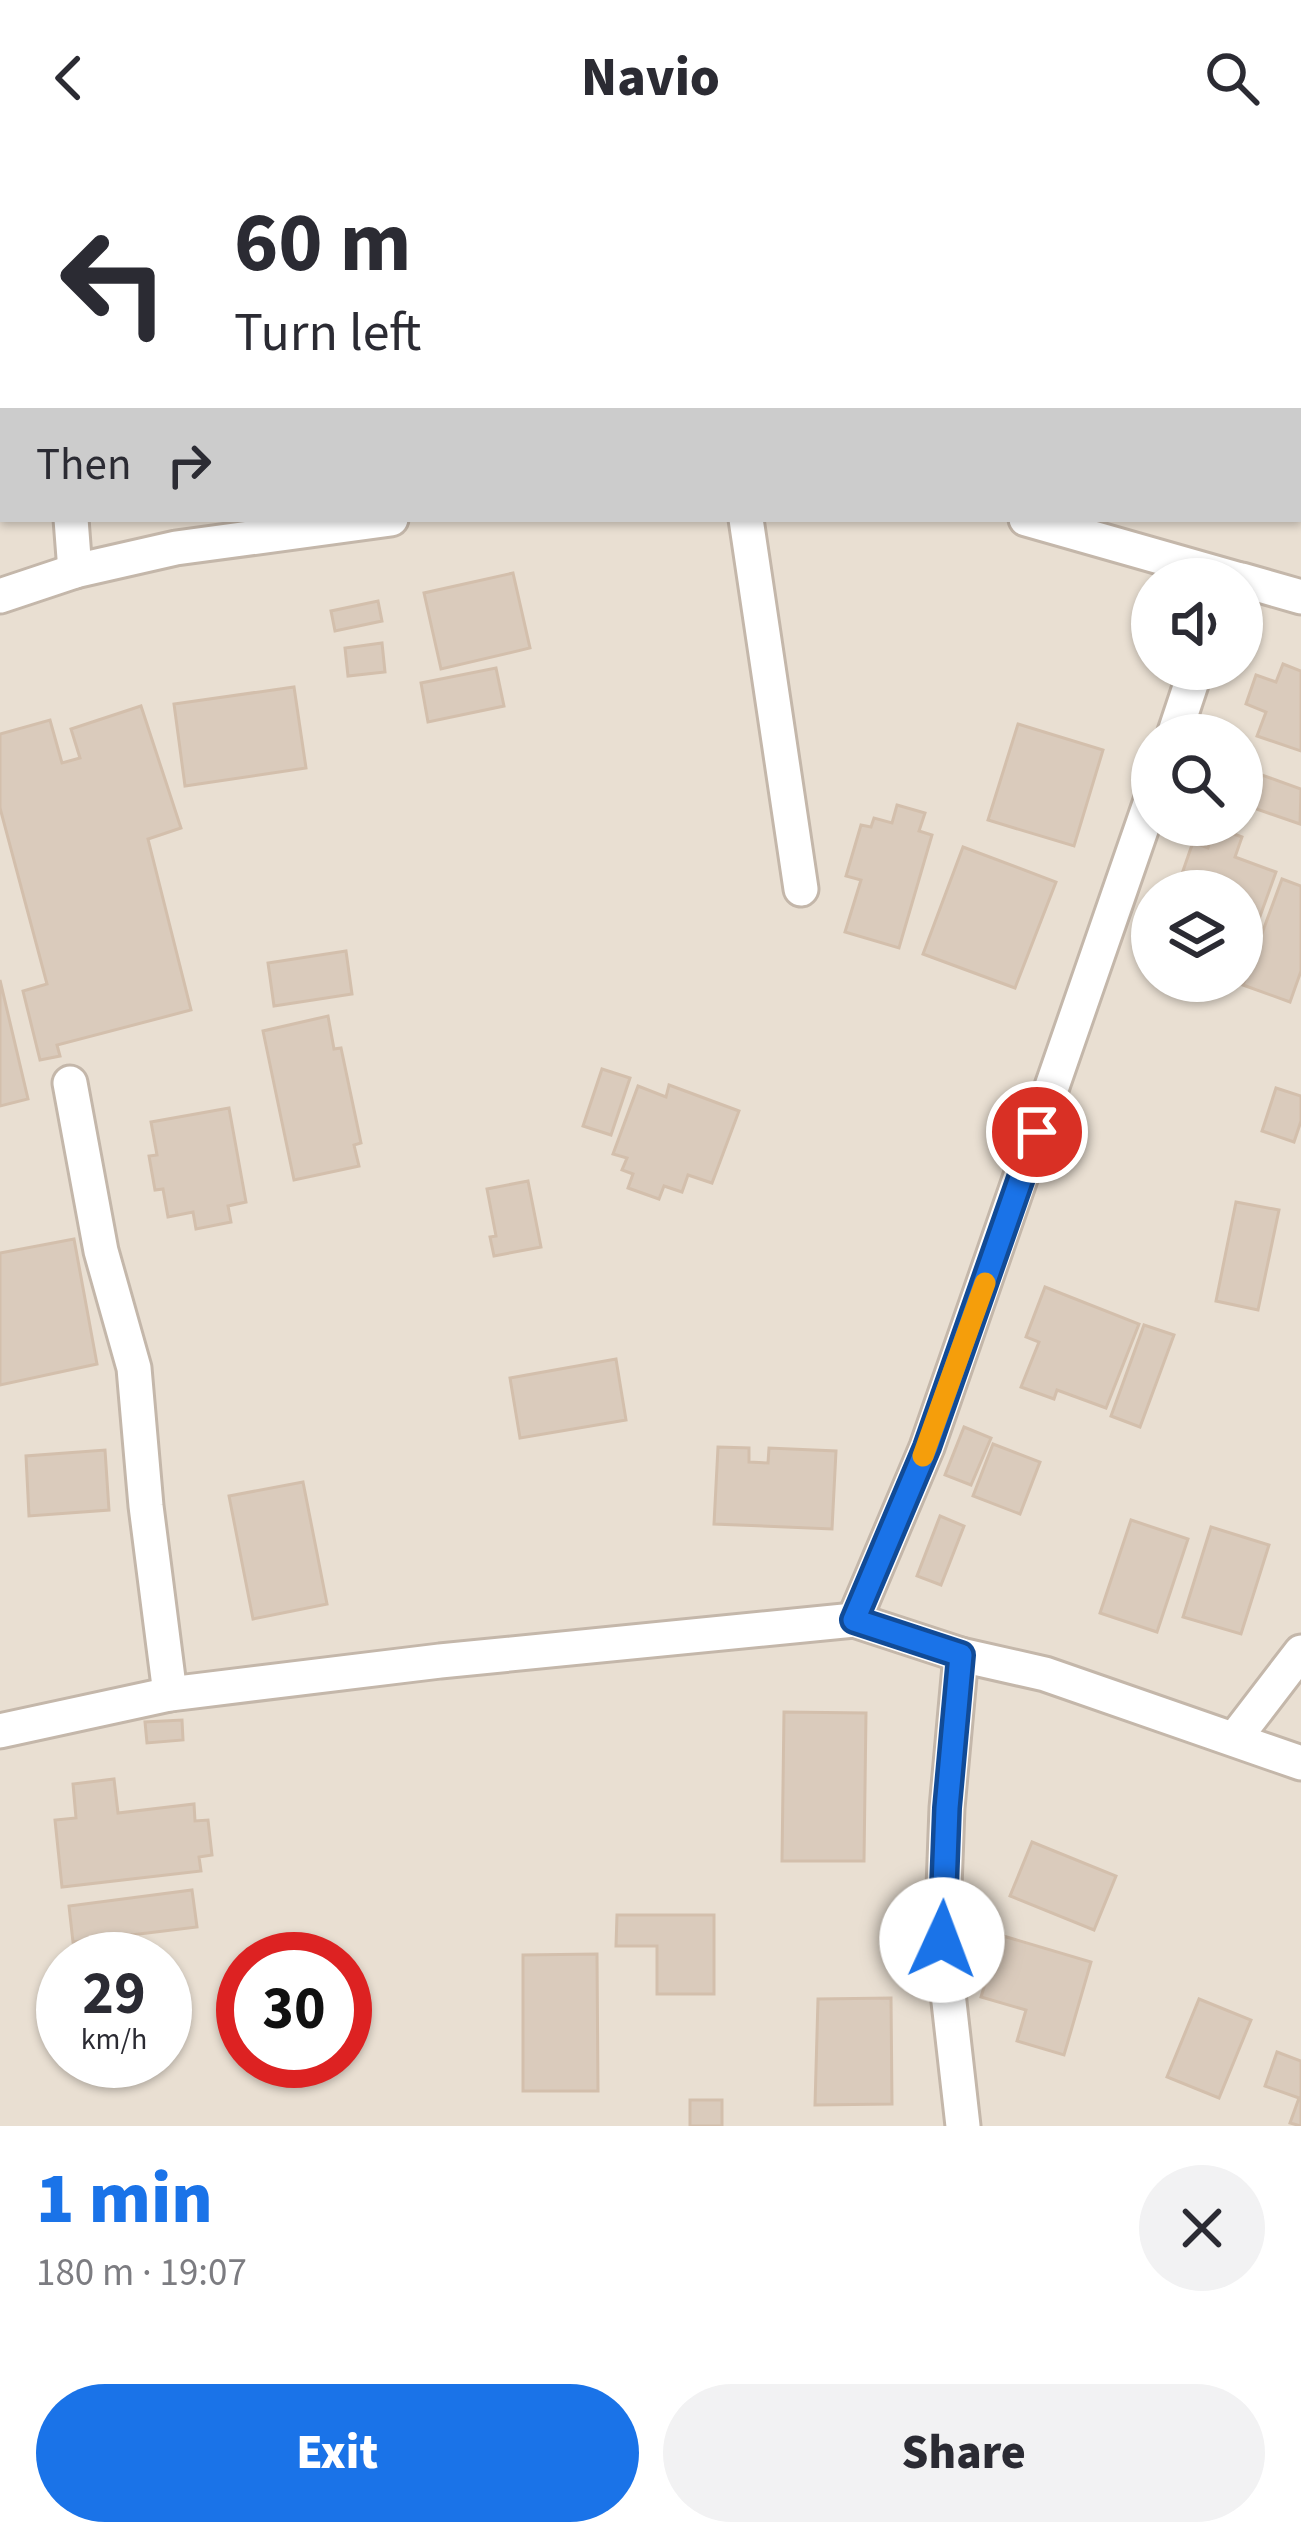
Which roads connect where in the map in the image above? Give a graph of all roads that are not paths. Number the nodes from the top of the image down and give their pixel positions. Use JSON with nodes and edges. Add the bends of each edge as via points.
{"nodes":[{"id":1,"x":70,"y":522,"type":"edge"},
{"id":2,"x":369,"y":522,"type":"edge"},
{"id":3,"x":746,"y":522,"type":"edge"},
{"id":4,"x":1036,"y":522,"type":"edge"},
{"id":5,"x":1161,"y":558,"type":"edge"},
{"id":6,"x":75,"y":572,"type":"junction"},
{"id":7,"x":1263,"y":587,"type":"edge"},
{"id":8,"x":0,"y":596,"type":"edge"},
{"id":9,"x":1301,"y":597,"type":"edge"},
{"id":10,"x":1135,"y":846,"type":"edge"},
{"id":11,"x":801,"y":889,"type":"dead end"},
{"id":12,"x":70,"y":1083,"type":"dead end"},
{"id":13,"x":854,"y":1620,"type":"junction"},
{"id":14,"x":1301,"y":1652,"type":"edge"},
{"id":15,"x":961,"y":1655,"type":"junction"},
{"id":16,"x":170,"y":1694,"type":"junction"},
{"id":17,"x":0,"y":1731,"type":"edge"},
{"id":18,"x":1235,"y":1738,"type":"junction"},
{"id":19,"x":1301,"y":1763,"type":"edge"},
{"id":20,"x":963,"y":2126,"type":"edge"}],
"edges":[{"from":1,"to":6,"type":"street"},
{"from":2,"to":6,"type":"street","via":[[176,548]]},
{"from":3,"to":11,"type":"street"},
{"from":4,"to":5,"type":"street"},
{"from":6,"to":8,"type":"street"},
{"from":7,"to":9,"type":"street"},
{"from":10,"to":13,"type":"street","via":[[927,1447]]},
{"from":12,"to":16,"type":"street","via":[[100,1251],[134,1368]]},
{"from":13,"to":15,"type":"street"},
{"from":13,"to":16,"type":"street"},
{"from":14,"to":18,"type":"street"},
{"from":15,"to":18,"type":"street","via":[[1046,1674]]},
{"from":15,"to":20,"type":"street","via":[[942,1940]]},
{"from":16,"to":17,"type":"street"},
{"from":18,"to":19,"type":"street"}]}
